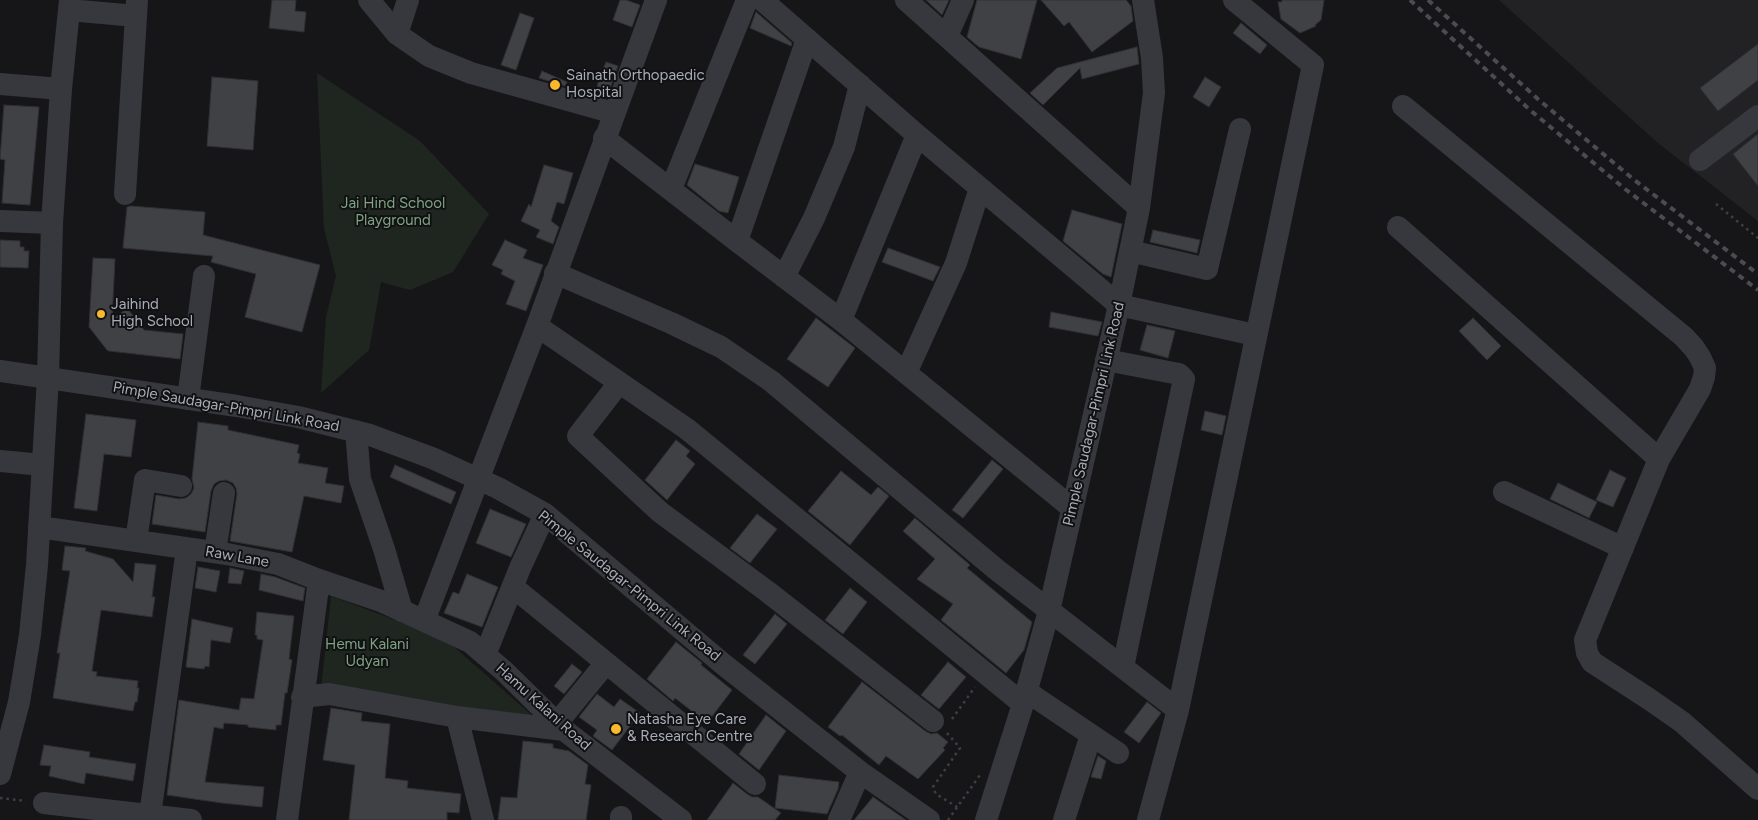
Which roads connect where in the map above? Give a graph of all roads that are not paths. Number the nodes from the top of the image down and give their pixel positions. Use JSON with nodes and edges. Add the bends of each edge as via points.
{"nodes":[{"id":1,"x":369,"y":0,"type":"edge"},
{"id":2,"x":408,"y":0,"type":"edge"},
{"id":3,"x":656,"y":0,"type":"edge"},
{"id":4,"x":746,"y":0,"type":"edge"},
{"id":5,"x":762,"y":0,"type":"edge"},
{"id":6,"x":906,"y":0,"type":"edge"},
{"id":7,"x":962,"y":0,"type":"edge"},
{"id":8,"x":1142,"y":0,"type":"edge"},
{"id":9,"x":1234,"y":0,"type":"edge"},
{"id":10,"x":70,"y":5,"type":"edge"},
{"id":11,"x":137,"y":8,"type":"edge"},
{"id":12,"x":397,"y":34,"type":"junction"},
{"id":13,"x":947,"y":36,"type":"junction"},
{"id":14,"x":807,"y":39,"type":"junction"},
{"id":15,"x":0,"y":84,"type":"edge"},
{"id":16,"x":860,"y":85,"type":"junction"},
{"id":17,"x":61,"y":89,"type":"junction"},
{"id":18,"x":1403,"y":106,"type":"dead end"},
{"id":19,"x":614,"y":113,"type":"junction"},
{"id":20,"x":1758,"y":116,"type":"edge"},
{"id":21,"x":1240,"y":130,"type":"dead end"},
{"id":22,"x":917,"y":135,"type":"junction"},
{"id":23,"x":604,"y":138,"type":"junction"},
{"id":24,"x":1700,"y":160,"type":"dead end"},
{"id":25,"x":980,"y":188,"type":"junction"},
{"id":26,"x":671,"y":189,"type":"junction"},
{"id":27,"x":125,"y":194,"type":"dead end"},
{"id":28,"x":1139,"y":208,"type":"junction"},
{"id":29,"x":0,"y":221,"type":"edge"},
{"id":30,"x":52,"y":223,"type":"junction"},
{"id":31,"x":1398,"y":227,"type":"dead end"},
{"id":32,"x":737,"y":241,"type":"junction"},
{"id":33,"x":1130,"y":251,"type":"junction"},
{"id":34,"x":555,"y":273,"type":"junction"},
{"id":35,"x":204,"y":276,"type":"dead end"},
{"id":36,"x":784,"y":277,"type":"junction"},
{"id":37,"x":1119,"y":306,"type":"junction"},
{"id":38,"x":841,"y":320,"type":"junction"},
{"id":39,"x":536,"y":326,"type":"junction"},
{"id":40,"x":1255,"y":335,"type":"junction"},
{"id":41,"x":1106,"y":360,"type":"junction"},
{"id":42,"x":0,"y":371,"type":"edge"},
{"id":43,"x":906,"y":373,"type":"junction"},
{"id":44,"x":48,"y":377,"type":"junction"},
{"id":45,"x":619,"y":383,"type":"junction"},
{"id":46,"x":188,"y":399,"type":"junction"},
{"id":47,"x":356,"y":431,"type":"junction"},
{"id":48,"x":1659,"y":459,"type":"junction"},
{"id":49,"x":0,"y":461,"type":"edge"},
{"id":50,"x":43,"y":465,"type":"junction"},
{"id":51,"x":478,"y":479,"type":"junction"},
{"id":52,"x":181,"y":486,"type":"dead end"},
{"id":53,"x":224,"y":492,"type":"dead end"},
{"id":54,"x":1504,"y":492,"type":"dead end"},
{"id":55,"x":1072,"y":508,"type":"junction"},
{"id":56,"x":545,"y":514,"type":"junction"},
{"id":57,"x":39,"y":527,"type":"junction"},
{"id":58,"x":136,"y":542,"type":"junction"},
{"id":59,"x":1623,"y":548,"type":"junction"},
{"id":60,"x":186,"y":549,"type":"junction"},
{"id":61,"x":215,"y":552,"type":"junction"},
{"id":62,"x":320,"y":580,"type":"junction"},
{"id":63,"x":513,"y":587,"type":"junction"},
{"id":64,"x":402,"y":611,"type":"junction"},
{"id":65,"x":1049,"y":611,"type":"junction"},
{"id":66,"x":424,"y":621,"type":"junction"},
{"id":67,"x":485,"y":655,"type":"junction"},
{"id":68,"x":606,"y":663,"type":"junction"},
{"id":69,"x":1123,"y":667,"type":"junction"},
{"id":70,"x":302,"y":698,"type":"junction"},
{"id":71,"x":1024,"y":698,"type":"junction"},
{"id":72,"x":10,"y":701,"type":"edge"},
{"id":73,"x":1178,"y":710,"type":"junction"},
{"id":74,"x":457,"y":717,"type":"junction"},
{"id":75,"x":942,"y":724,"type":"road end"},
{"id":76,"x":560,"y":727,"type":"junction"},
{"id":77,"x":1091,"y":735,"type":"junction"},
{"id":78,"x":1118,"y":753,"type":"dead end"},
{"id":79,"x":860,"y":772,"type":"junction"},
{"id":80,"x":0,"y":774,"type":"edge"},
{"id":81,"x":755,"y":784,"type":"dead end"},
{"id":82,"x":1758,"y":790,"type":"edge"},
{"id":83,"x":44,"y":803,"type":"road end"},
{"id":84,"x":94,"y":814,"type":"edge"},
{"id":85,"x":158,"y":817,"type":"edge"},
{"id":86,"x":191,"y":820,"type":"edge"},
{"id":87,"x":287,"y":820,"type":"edge"},
{"id":88,"x":483,"y":820,"type":"edge"},
{"id":89,"x":681,"y":820,"type":"edge"},
{"id":90,"x":839,"y":820,"type":"edge"},
{"id":91,"x":929,"y":820,"type":"edge"},
{"id":92,"x":986,"y":820,"type":"edge"},
{"id":93,"x":1064,"y":820,"type":"edge"},
{"id":94,"x":1148,"y":820,"type":"edge"}],
"edges":[{"from":1,"to":12,"type":"street"},
{"from":2,"to":12,"type":"street"},
{"from":3,"to":19,"type":"street"},
{"from":4,"to":26,"type":"street"},
{"from":5,"to":14,"type":"street"},
{"from":6,"to":13,"type":"street"},
{"from":7,"to":13,"type":"street"},
{"from":8,"to":28,"type":"street","name":"Pimple Saudagar-Pimpri Link Road","via":[[1154,93]]},
{"from":9,"to":40,"type":"street","via":[[1313,65]]},
{"from":10,"to":11,"type":"street"},
{"from":10,"to":17,"type":"street"},
{"from":11,"to":27,"type":"street"},
{"from":12,"to":19,"type":"street","via":[[429,56],[470,73]]},
{"from":13,"to":28,"type":"street"},
{"from":14,"to":16,"type":"street"},
{"from":14,"to":32,"type":"street"},
{"from":15,"to":17,"type":"street"},
{"from":16,"to":22,"type":"street"},
{"from":16,"to":36,"type":"street","via":[[844,147],[814,218]]},
{"from":17,"to":30,"type":"street"},
{"from":18,"to":48,"type":"street","via":[[1694,348],[1705,368],[1704,377]]},
{"from":19,"to":23,"type":"street"},
{"from":20,"to":24,"type":"street"},
{"from":21,"to":33,"type":"street","via":[[1206,269]]},
{"from":22,"to":25,"type":"street"},
{"from":22,"to":38,"type":"street"},
{"from":23,"to":26,"type":"street"},
{"from":23,"to":34,"type":"street"},
{"from":25,"to":37,"type":"street"},
{"from":25,"to":43,"type":"street","via":[[956,263]]},
{"from":26,"to":32,"type":"street"},
{"from":28,"to":33,"type":"street","name":"Pimple Saudagar-Pimpri Link Road"},
{"from":29,"to":30,"type":"street"},
{"from":30,"to":44,"type":"street"},
{"from":31,"to":48,"type":"street"},
{"from":32,"to":36,"type":"street"},
{"from":33,"to":37,"type":"street","name":"Pimple Saudagar-Pimpri Link Road"},
{"from":34,"to":39,"type":"street"},
{"from":34,"to":65,"type":"street","via":[[721,347],[771,381]]},
{"from":35,"to":46,"type":"street"},
{"from":36,"to":38,"type":"street"},
{"from":37,"to":40,"type":"street"},
{"from":37,"to":41,"type":"street","name":"Pimple Saudagar-Pimpri Link Road"},
{"from":38,"to":43,"type":"street"},
{"from":39,"to":45,"type":"street"},
{"from":39,"to":51,"type":"street"},
{"from":40,"to":73,"type":"street"},
{"from":41,"to":55,"type":"street","name":"Pimple Saudagar-Pimpri Link Road"},
{"from":41,"to":69,"type":"street","via":[[1179,374],[1184,379]]},
{"from":42,"to":44,"type":"street","name":"Pimple Saudagar-Pimpri Link Road"},
{"from":43,"to":55,"type":"street"},
{"from":44,"to":46,"type":"street","name":"Pimple Saudagar-Pimpri Link Road"},
{"from":44,"to":50,"type":"street"},
{"from":45,"to":71,"type":"street","via":[[694,436]]},
{"from":45,"to":75,"type":"street","via":[[578,436],[660,512]]},
{"from":46,"to":47,"type":"street","name":"Pimple Saudagar-Pimpri Link Road","via":[[298,417]]},
{"from":47,"to":51,"type":"street","name":"Pimple Saudagar-Pimpri Link Road","via":[[432,458]]},
{"from":47,"to":64,"type":"street","via":[[360,479]]},
{"from":48,"to":59,"type":"street"},
{"from":49,"to":50,"type":"street"},
{"from":50,"to":57,"type":"street"},
{"from":51,"to":56,"type":"street","name":"Pimple Saudagar-Pimpri Link Road"},
{"from":51,"to":66,"type":"street"},
{"from":52,"to":58,"type":"street","via":[[145,480]]},
{"from":53,"to":61,"type":"street"},
{"from":54,"to":59,"type":"street"},
{"from":55,"to":65,"type":"street","name":"Pimple Saudagar-Pimpri Link Road"},
{"from":56,"to":63,"type":"street"},
{"from":56,"to":79,"type":"street","name":"Pimple Saudagar-Pimpri Link Road","via":[[723,664]]},
{"from":57,"to":58,"type":"street","name":"Raw Lane"},
{"from":57,"to":72,"type":"street","via":[[30,635]]},
{"from":58,"to":60,"type":"street","name":"Raw Lane"},
{"from":59,"to":82,"type":"street","via":[[1585,640],[1592,662],[1682,722]]},
{"from":60,"to":61,"type":"street","name":"Raw Lane"},
{"from":60,"to":85,"type":"street"},
{"from":61,"to":62,"type":"street","name":"Raw Lane","via":[[278,564]]},
{"from":62,"to":64,"type":"street","name":"Raw Lane"},
{"from":62,"to":70,"type":"street"},
{"from":63,"to":67,"type":"street"},
{"from":63,"to":68,"type":"street"},
{"from":64,"to":66,"type":"street","name":"Raw Lane"},
{"from":65,"to":69,"type":"street"},
{"from":65,"to":71,"type":"street","name":"Pimple Saudagar-Pimpri Link Road"},
{"from":66,"to":67,"type":"street","name":"Hamu Kalani Road","via":[[470,642]]},
{"from":67,"to":76,"type":"street","name":"Hamu Kalani Road"},
{"from":68,"to":76,"type":"street"},
{"from":68,"to":81,"type":"street"},
{"from":69,"to":73,"type":"street"},
{"from":70,"to":74,"type":"street","via":[[329,694]]},
{"from":70,"to":87,"type":"street"},
{"from":71,"to":77,"type":"street"},
{"from":71,"to":92,"type":"street","name":"Pimple Saudagar-Pimpri Link Road"},
{"from":72,"to":80,"type":"street"},
{"from":73,"to":94,"type":"street"},
{"from":74,"to":76,"type":"street"},
{"from":74,"to":88,"type":"street"},
{"from":76,"to":89,"type":"street","name":"Hamu Kalani Road"},
{"from":77,"to":78,"type":"street"},
{"from":77,"to":93,"type":"street"},
{"from":79,"to":90,"type":"street"},
{"from":79,"to":91,"type":"street","name":"Pimple Saudagar-Pimpri Link Road"},
{"from":83,"to":84,"type":"street"},
{"from":84,"to":85,"type":"street"},
{"from":85,"to":86,"type":"street"}]}
